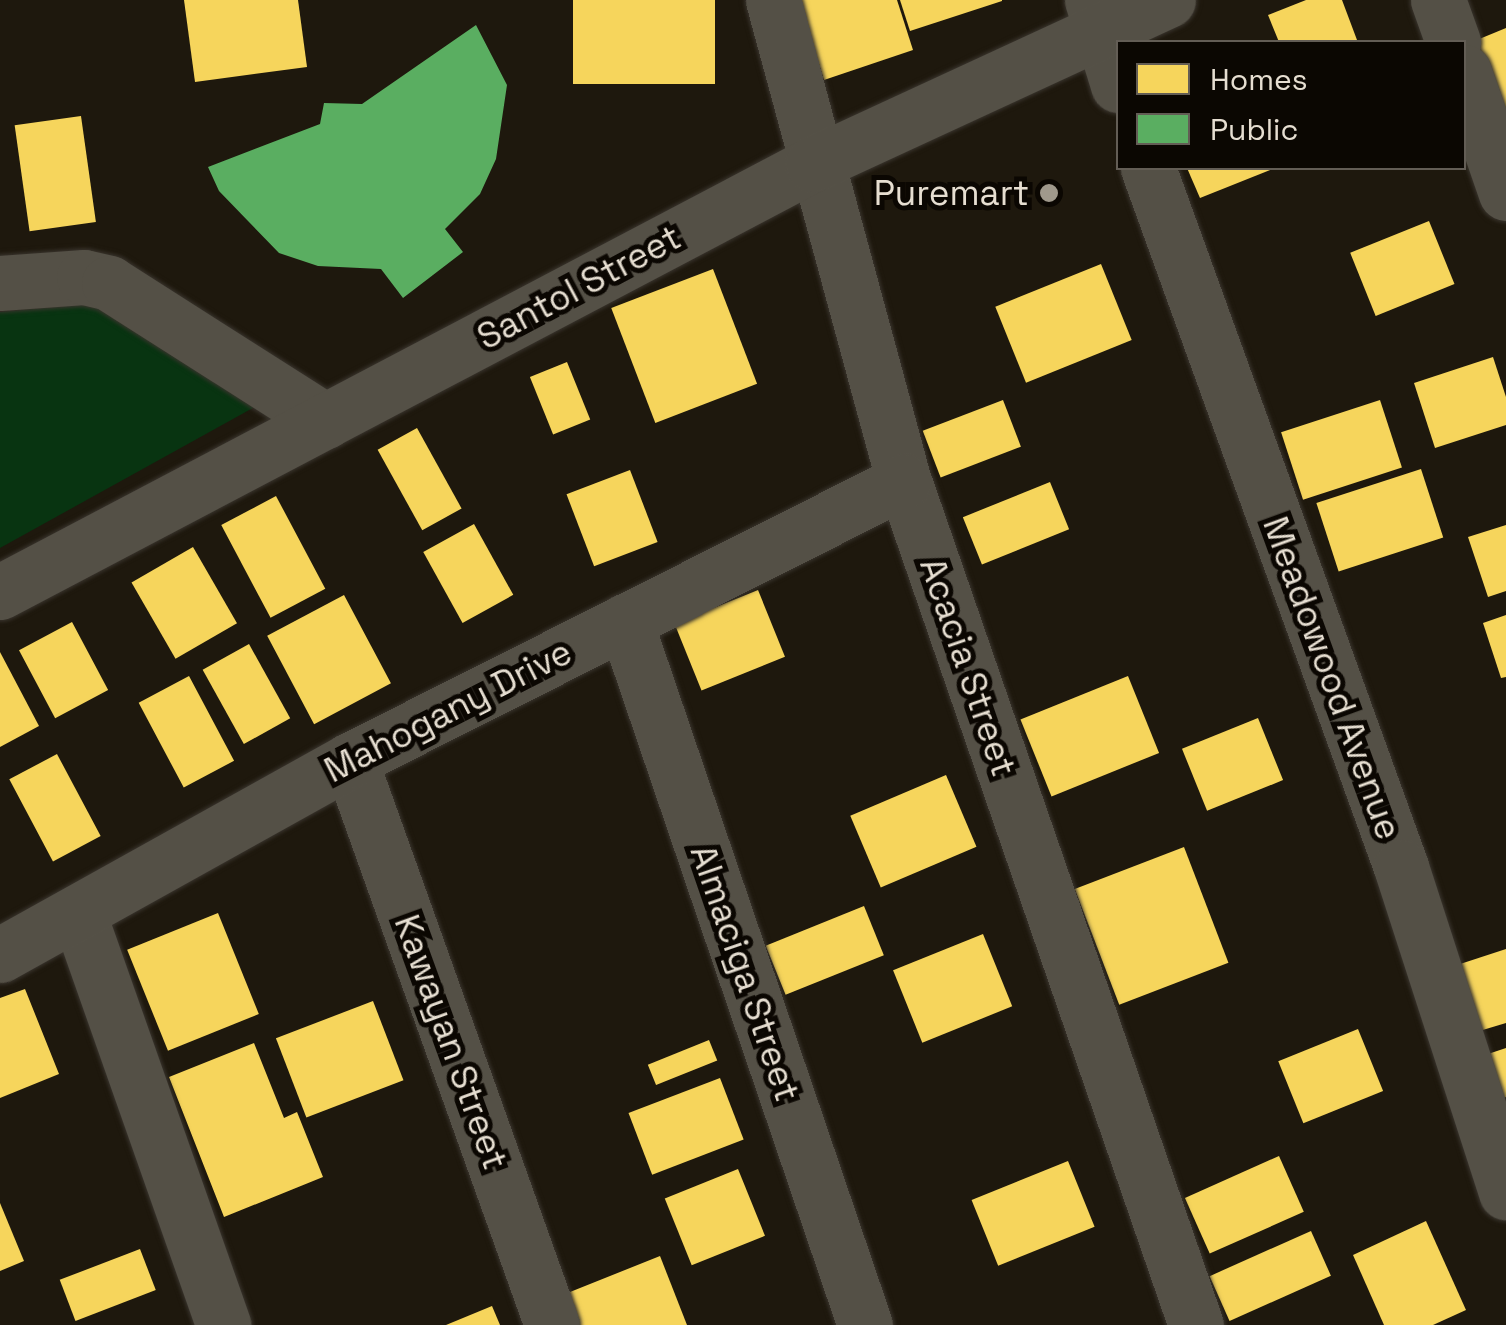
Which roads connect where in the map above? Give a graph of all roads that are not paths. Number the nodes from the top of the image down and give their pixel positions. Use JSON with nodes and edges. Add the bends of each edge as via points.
{"nodes":[{"id":1,"x":773,"y":0,"type":"edge"},
{"id":2,"x":1168,"y":0,"type":"edge"},
{"id":3,"x":1438,"y":0,"type":"edge"},
{"id":4,"x":1096,"y":17,"type":"edge"},
{"id":5,"x":1452,"y":40,"type":"edge"},
{"id":6,"x":1466,"y":77,"type":"edge"},
{"id":7,"x":1116,"y":79,"type":"edge"},
{"id":8,"x":813,"y":164,"type":"junction"},
{"id":9,"x":1149,"y":170,"type":"edge"},
{"id":10,"x":1503,"y":177,"type":"edge"},
{"id":11,"x":0,"y":283,"type":"edge"},
{"id":12,"x":326,"y":421,"type":"junction"},
{"id":13,"x":904,"y":481,"type":"junction"},
{"id":14,"x":0,"y":592,"type":"edge"},
{"id":15,"x":625,"y":621,"type":"junction"},
{"id":16,"x":350,"y":760,"type":"junction"},
{"id":17,"x":79,"y":915,"type":"junction"},
{"id":18,"x":0,"y":955,"type":"edge"},
{"id":19,"x":1506,"y":1192,"type":"edge"},
{"id":20,"x":224,"y":1325,"type":"edge"},
{"id":21,"x":552,"y":1325,"type":"edge"},
{"id":22,"x":866,"y":1325,"type":"edge"},
{"id":23,"x":1196,"y":1325,"type":"edge"}],
"edges":[{"from":1,"to":8,"type":"street","name":"Acacia Street"},
{"from":2,"to":4,"type":"street","name":"Santol Street"},
{"from":3,"to":5,"type":"street"},
{"from":4,"to":7,"type":"street"},
{"from":4,"to":8,"type":"street","name":"Santol Street"},
{"from":6,"to":10,"type":"street"},
{"from":8,"to":12,"type":"street","name":"Santol Street"},
{"from":8,"to":13,"type":"street","name":"Acacia Street"},
{"from":9,"to":19,"type":"street","name":"Meadowood Avenue","via":[[1401,867]]},
{"from":11,"to":12,"type":"street","via":[[84,277],[109,283]]},
{"from":12,"to":14,"type":"street","name":"Santol Street"},
{"from":13,"to":15,"type":"street","name":"Mahogany Drive"},
{"from":13,"to":23,"type":"street","name":"Acacia Street"},
{"from":15,"to":16,"type":"street","name":"Mahogany Drive"},
{"from":15,"to":22,"type":"street","name":"Almaciga Street"},
{"from":16,"to":17,"type":"street","name":"Mahogany Drive"},
{"from":16,"to":21,"type":"street","name":"Kawayan Street"},
{"from":17,"to":18,"type":"street","name":"Mahogany Drive"},
{"from":17,"to":20,"type":"street"}]}
